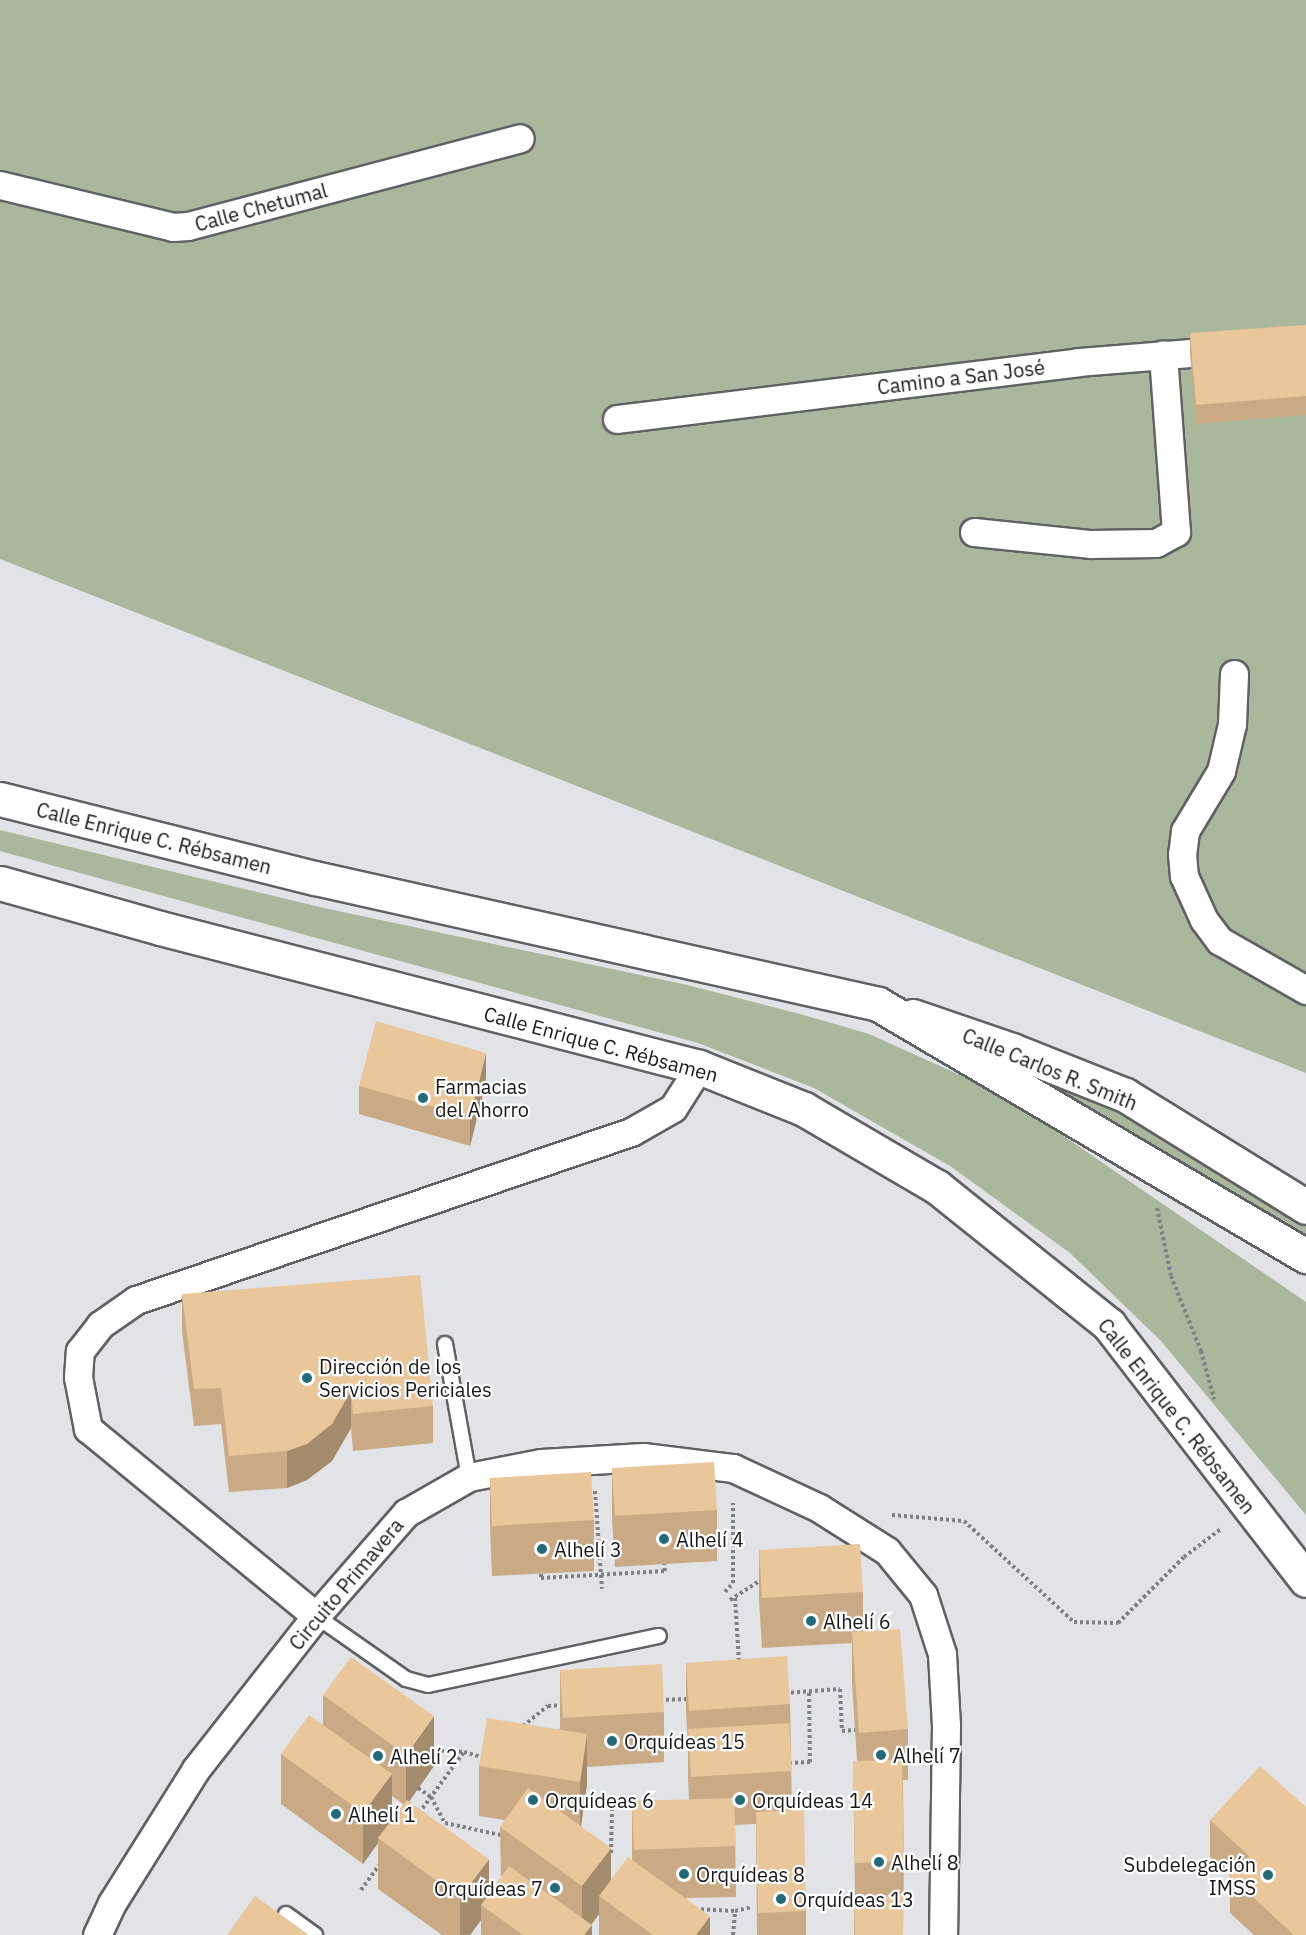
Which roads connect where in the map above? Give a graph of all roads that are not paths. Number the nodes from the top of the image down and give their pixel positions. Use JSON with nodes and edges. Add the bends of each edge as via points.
{"nodes":[{"id":1,"x":520,"y":138,"type":"dead end"},
{"id":2,"x":0,"y":185,"type":"edge"},
{"id":3,"x":1257,"y":347,"type":"edge"},
{"id":4,"x":1162,"y":354,"type":"junction"},
{"id":5,"x":617,"y":419,"type":"dead end"},
{"id":6,"x":974,"y":532,"type":"dead end"},
{"id":7,"x":1234,"y":674,"type":"dead end"},
{"id":8,"x":0,"y":799,"type":"edge"},
{"id":9,"x":0,"y":883,"type":"edge"},
{"id":10,"x":1306,"y":990,"type":"edge"},
{"id":11,"x":878,"y":1004,"type":"junction"},
{"id":12,"x":699,"y":1067,"type":"junction"},
{"id":13,"x":1306,"y":1207,"type":"edge"},
{"id":14,"x":1306,"y":1256,"type":"edge"},
{"id":15,"x":445,"y":1344,"type":"dead end"},
{"id":16,"x":469,"y":1477,"type":"junction"},
{"id":17,"x":1306,"y":1580,"type":"edge"},
{"id":18,"x":316,"y":1616,"type":"junction"},
{"id":19,"x":658,"y":1636,"type":"dead end"},
{"id":20,"x":286,"y":1914,"type":"dead end"},
{"id":21,"x":97,"y":1935,"type":"edge"},
{"id":22,"x":315,"y":1935,"type":"edge"},
{"id":23,"x":943,"y":1935,"type":"edge"}],
"edges":[{"from":1,"to":2,"type":"street","name":"Calle Chetumal","via":[[188,226],[173,227]]},
{"from":3,"to":4,"type":"street","name":"Camino a San José"},
{"from":4,"to":5,"type":"street","name":"Camino a San José"},
{"from":4,"to":6,"type":"street","via":[[1176,532],[1156,543],[1091,544]]},
{"from":7,"to":10,"type":"street","via":[[1232,724],[1221,771],[1185,831],[1184,876],[1204,920],[1221,941]]},
{"from":8,"to":11,"type":"main road","name":"Calle Enrique C. Rébsamen","via":[[315,878]]},
{"from":9,"to":12,"type":"main road","name":"Calle Enrique C. Rébsamen"},
{"from":11,"to":13,"type":"main road","name":"Calle Carlos R. Smith","via":[[1012,1050],[1125,1095]]},
{"from":11,"to":14,"type":"main road","name":"Calle Enrique C. Rébsamen"},
{"from":12,"to":17,"type":"main road","name":"Calle Enrique C. Rébsamen","via":[[804,1109],[937,1187],[1110,1325]]},
{"from":12,"to":18,"type":"street","via":[[673,1108],[632,1132],[136,1300],[100,1325],[80,1351],[78,1377],[88,1429]]},
{"from":15,"to":16,"type":"lane"},
{"from":16,"to":18,"type":"street","name":"Circuito Primavera","via":[[406,1513]]},
{"from":16,"to":23,"type":"street","name":"Circuito Primavera","via":[[541,1463],[644,1457],[733,1468],[819,1508],[887,1551],[923,1595],[942,1654],[946,1725]]},
{"from":18,"to":19,"type":"lane","via":[[406,1679],[428,1685]]},
{"from":18,"to":21,"type":"street","name":"Circuito Primavera","via":[[196,1769],[112,1903]]},
{"from":20,"to":22,"type":"lane"}]}
